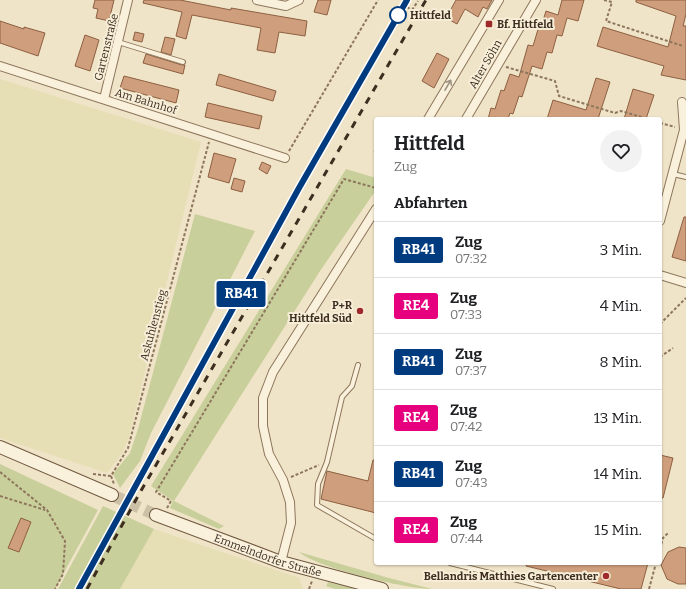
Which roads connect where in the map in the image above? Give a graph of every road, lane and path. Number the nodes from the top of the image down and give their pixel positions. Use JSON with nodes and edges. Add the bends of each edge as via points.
{"nodes":[{"id":1,"x":128,"y":0,"type":"edge"},
{"id":2,"x":257,"y":0,"type":"edge"},
{"id":3,"x":299,"y":0,"type":"edge"},
{"id":4,"x":378,"y":0,"type":"edge"},
{"id":5,"x":499,"y":0,"type":"edge"},
{"id":6,"x":536,"y":0,"type":"edge"},
{"id":7,"x":604,"y":0,"type":"edge"},
{"id":8,"x":418,"y":1,"type":"edge"},
{"id":9,"x":612,"y":1,"type":"edge"},
{"id":10,"x":406,"y":7,"type":"dead end"},
{"id":11,"x":412,"y":10,"type":"junction"},
{"id":12,"x":416,"y":13,"type":"dead end"},
{"id":13,"x":118,"y":42,"type":"junction"},
{"id":14,"x":683,"y":46,"type":"dead end"},
{"id":15,"x":182,"y":62,"type":"dead end"},
{"id":16,"x":497,"y":64,"type":"junction"},
{"id":17,"x":0,"y":66,"type":"edge"},
{"id":18,"x":104,"y":100,"type":"junction"},
{"id":19,"x":684,"y":100,"type":"edge"},
{"id":20,"x":429,"y":117,"type":"edge"},
{"id":21,"x":467,"y":117,"type":"edge"},
{"id":22,"x":641,"y":117,"type":"edge"},
{"id":23,"x":662,"y":124,"type":"edge"},
{"id":24,"x":684,"y":130,"type":"junction"},
{"id":25,"x":212,"y":133,"type":"junction"},
{"id":26,"x":285,"y":158,"type":"joint"},
{"id":27,"x":672,"y":174,"type":"junction"},
{"id":28,"x":686,"y":177,"type":"edge"},
{"id":29,"x":374,"y":187,"type":"edge"},
{"id":30,"x":374,"y":212,"type":"edge"},
{"id":31,"x":662,"y":213,"type":"edge"},
{"id":32,"x":662,"y":275,"type":"edge"},
{"id":33,"x":685,"y":281,"type":"edge"},
{"id":34,"x":686,"y":298,"type":"edge"},
{"id":35,"x":662,"y":322,"type":"edge"},
{"id":36,"x":673,"y":348,"type":"dead end"},
{"id":37,"x":662,"y":355,"type":"edge"},
{"id":38,"x":358,"y":365,"type":"dead end"},
{"id":39,"x":0,"y":447,"type":"edge"},
{"id":40,"x":327,"y":462,"type":"junction"},
{"id":41,"x":0,"y":472,"type":"edge"},
{"id":42,"x":92,"y":474,"type":"dead end"},
{"id":43,"x":283,"y":480,"type":"junction"},
{"id":44,"x":0,"y":496,"type":"edge"},
{"id":45,"x":112,"y":496,"type":"tunnel mouth"},
{"id":46,"x":47,"y":510,"type":"junction"},
{"id":47,"x":161,"y":512,"type":"joint"},
{"id":48,"x":669,"y":532,"type":"dead end"},
{"id":49,"x":374,"y":538,"type":"edge"},
{"id":50,"x":662,"y":541,"type":"edge"},
{"id":51,"x":281,"y":562,"type":"junction"},
{"id":52,"x":458,"y":565,"type":"edge"},
{"id":53,"x":655,"y":565,"type":"edge"},
{"id":54,"x":55,"y":589,"type":"edge"},
{"id":55,"x":382,"y":589,"type":"edge"},
{"id":56,"x":553,"y":589,"type":"edge"},
{"id":57,"x":649,"y":589,"type":"edge"}],
"edges":[{"from":1,"to":13,"type":"street","name":"Gartenstraße"},
{"from":2,"to":3,"type":"street","via":[[286,6]]},
{"from":4,"to":26,"type":"path"},
{"from":20,"to":5,"type":"street","one_way":true},
{"from":6,"to":16,"type":"street","name":"Alter Söhn"},
{"from":7,"to":9,"type":"path"},
{"from":8,"to":11,"type":"path"},
{"from":9,"to":14,"type":"path","via":[[606,21]]},
{"from":10,"to":11,"type":"path"},
{"from":11,"to":12,"type":"path"},
{"from":13,"to":15,"type":"lane"},
{"from":13,"to":18,"type":"street","name":"Gartenstraße"},
{"from":16,"to":21,"type":"street","name":"Alter Söhn"},
{"from":16,"to":22,"type":"path","via":[[555,81],[559,96],[615,113],[621,111]]},
{"from":17,"to":18,"type":"street","name":"Am Bahnhof"},
{"from":18,"to":25,"type":"street","name":"Am Bahnhof"},
{"from":19,"to":24,"type":"street"},
{"from":23,"to":24,"type":"path"},
{"from":24,"to":27,"type":"street"},
{"from":25,"to":26,"type":"street","name":"Am Bahnhof"},
{"from":25,"to":42,"type":"path","name":"Askuhlenstieg","via":[[128,448],[111,476]]},
{"from":27,"to":28,"type":"lane"},
{"from":27,"to":31,"type":"street"},
{"from":29,"to":47,"type":"path","via":[[344,179],[156,492],[171,501]]},
{"from":30,"to":43,"type":"street","via":[[273,372],[263,398],[263,426],[270,454]]},
{"from":32,"to":33,"type":"street"},
{"from":34,"to":35,"type":"path"},
{"from":36,"to":37,"type":"path"},
{"from":38,"to":40,"type":"lane","via":[[352,386],[342,397]]},
{"from":39,"to":45,"type":"street"},
{"from":40,"to":43,"type":"path"},
{"from":40,"to":49,"type":"lane","via":[[318,484],[317,505]]},
{"from":41,"to":46,"type":"path"},
{"from":43,"to":51,"type":"street","via":[[290,502],[291,522]]},
{"from":44,"to":46,"type":"path"},
{"from":46,"to":54,"type":"path","via":[[65,541],[63,574]]},
{"from":47,"to":51,"type":"street","name":"Emmelndorfer Straße"},
{"from":48,"to":50,"type":"path"},
{"from":51,"to":55,"type":"street","name":"Emmelndorfer Straße"},
{"from":52,"to":56,"type":"lane"},
{"from":53,"to":57,"type":"path"}]}
